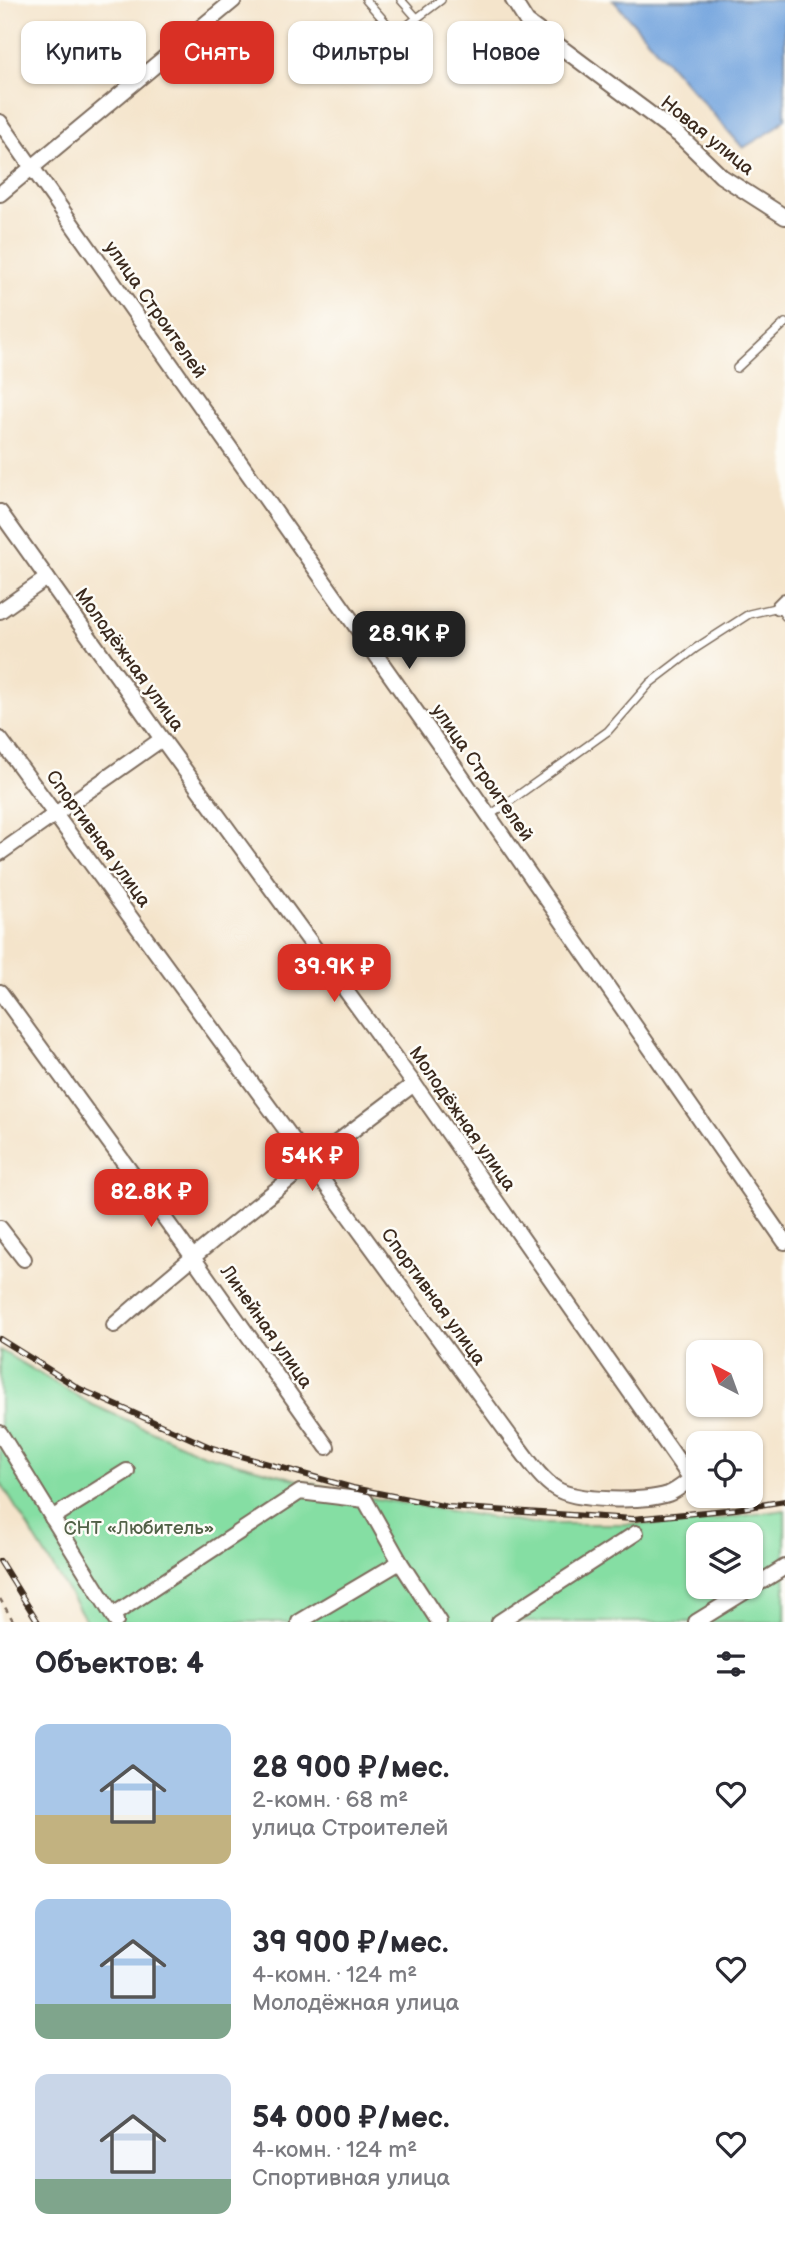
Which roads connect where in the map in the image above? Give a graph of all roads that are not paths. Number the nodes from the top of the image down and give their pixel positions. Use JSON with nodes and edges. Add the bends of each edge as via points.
{"nodes":[{"id":1,"x":234,"y":0,"type":"edge"},
{"id":2,"x":366,"y":0,"type":"edge"},
{"id":3,"x":401,"y":0,"type":"edge"},
{"id":4,"x":441,"y":0,"type":"edge"},
{"id":5,"x":513,"y":0,"type":"edge"},
{"id":6,"x":416,"y":17,"type":"junction"},
{"id":7,"x":0,"y":122,"type":"edge"},
{"id":8,"x":31,"y":168,"type":"junction"},
{"id":9,"x":0,"y":194,"type":"edge"},
{"id":10,"x":785,"y":217,"type":"edge"},
{"id":11,"x":785,"y":323,"type":"edge"},
{"id":12,"x":737,"y":368,"type":"dead end"},
{"id":13,"x":0,"y":512,"type":"edge"},
{"id":14,"x":47,"y":578,"type":"junction"},
{"id":15,"x":783,"y":608,"type":"edge"},
{"id":16,"x":0,"y":611,"type":"edge"},
{"id":17,"x":0,"y":739,"type":"edge"},
{"id":18,"x":162,"y":739,"type":"junction"},
{"id":19,"x":56,"y":815,"type":"junction"},
{"id":20,"x":489,"y":816,"type":"junction"},
{"id":21,"x":0,"y":853,"type":"edge"},
{"id":22,"x":0,"y":992,"type":"edge"},
{"id":23,"x":414,"y":1084,"type":"junction"},
{"id":24,"x":311,"y":1162,"type":"junction"},
{"id":25,"x":0,"y":1228,"type":"edge"},
{"id":26,"x":785,"y":1242,"type":"edge"},
{"id":27,"x":192,"y":1256,"type":"junction"},
{"id":28,"x":24,"y":1259,"type":"dead end"},
{"id":29,"x":114,"y":1325,"type":"dead end"},
{"id":30,"x":0,"y":1433,"type":"edge"},
{"id":31,"x":327,"y":1447,"type":"dead end"},
{"id":32,"x":127,"y":1471,"type":"dead end"},
{"id":33,"x":686,"y":1472,"type":"edge"},
{"id":34,"x":686,"y":1482,"type":"edge"},
{"id":35,"x":52,"y":1518,"type":"junction"},
{"id":36,"x":636,"y":1533,"type":"dead end"},
{"id":37,"x":400,"y":1562,"type":"junction"},
{"id":38,"x":785,"y":1567,"type":"edge"},
{"id":39,"x":115,"y":1619,"type":"edge"},
{"id":40,"x":299,"y":1622,"type":"edge"},
{"id":41,"x":439,"y":1622,"type":"edge"},
{"id":42,"x":499,"y":1622,"type":"edge"},
{"id":43,"x":697,"y":1622,"type":"edge"}],
"edges":[{"from":1,"to":8,"type":"street"},
{"from":2,"to":6,"type":"lane","via":[[396,34]]},
{"from":3,"to":6,"type":"lane"},
{"from":4,"to":6,"type":"lane"},
{"from":5,"to":10,"type":"street","name":"Новая улица","via":[[527,22],[680,136],[721,176]]},
{"from":7,"to":8,"type":"street","name":"улица Строителей"},
{"from":8,"to":9,"type":"street"},
{"from":8,"to":20,"type":"street","name":"улица Строителей"},
{"from":11,"to":12,"type":"lane"},
{"from":13,"to":14,"type":"street","name":"Молодёжная улица"},
{"from":14,"to":16,"type":"street"},
{"from":14,"to":18,"type":"street","name":"Молодёжная улица"},
{"from":15,"to":20,"type":"lane","via":[[749,614],[696,648],[650,683],[608,731]]},
{"from":17,"to":19,"type":"street","name":"Спортивная улица"},
{"from":18,"to":19,"type":"street"},
{"from":18,"to":23,"type":"street","name":"Молодёжная улица"},
{"from":19,"to":21,"type":"street"},
{"from":19,"to":24,"type":"street","name":"Спортивная улица"},
{"from":20,"to":26,"type":"street","name":"улица Строителей"},
{"from":22,"to":27,"type":"street","name":"Линейная улица"},
{"from":23,"to":24,"type":"street"},
{"from":23,"to":33,"type":"street","name":"Молодёжная улица"},
{"from":24,"to":27,"type":"street"},
{"from":24,"to":34,"type":"street","name":"Спортивная улица","via":[[545,1480],[556,1489],[607,1500],[668,1494]]},
{"from":25,"to":28,"type":"street"},
{"from":27,"to":29,"type":"street"},
{"from":27,"to":31,"type":"street","name":"Линейная улица"},
{"from":30,"to":35,"type":"street"},
{"from":32,"to":35,"type":"street"},
{"from":35,"to":39,"type":"street"},
{"from":36,"to":42,"type":"street"},
{"from":37,"to":39,"type":"street","via":[[365,1500],[300,1492]]},
{"from":37,"to":40,"type":"street"},
{"from":37,"to":41,"type":"street"},
{"from":38,"to":43,"type":"street"}]}
